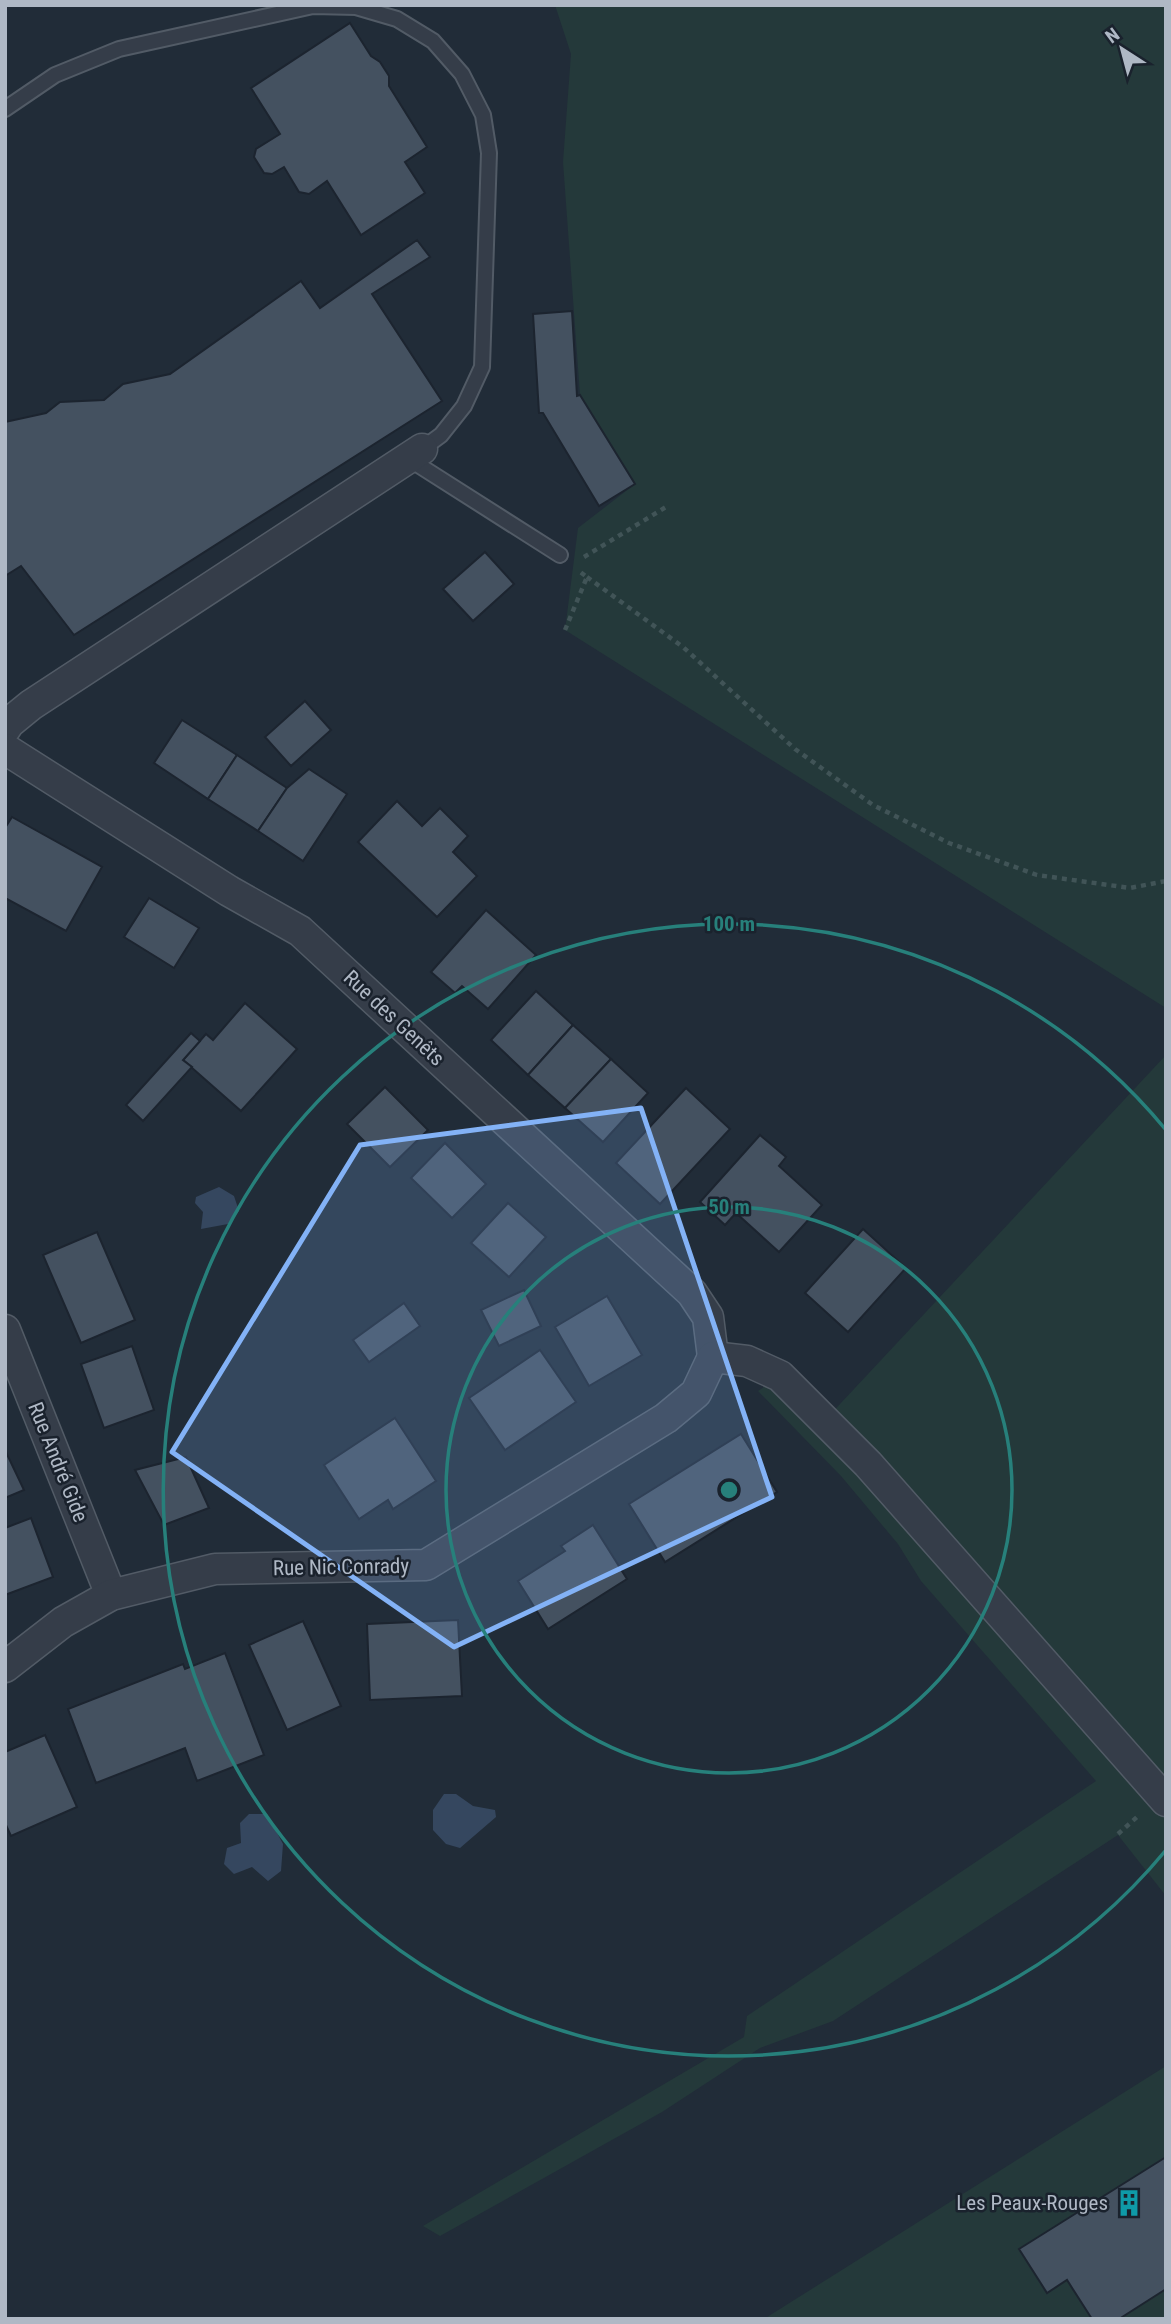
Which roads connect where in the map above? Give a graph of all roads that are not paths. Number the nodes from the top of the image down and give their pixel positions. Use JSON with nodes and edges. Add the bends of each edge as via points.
{"nodes":[{"id":1,"x":5,"y":109,"type":"edge"},
{"id":2,"x":416,"y":454,"type":"junction"},
{"id":3,"x":560,"y":555,"type":"road end"},
{"id":4,"x":5,"y":729,"type":"edge"},
{"id":5,"x":5,"y":749,"type":"edge"},
{"id":6,"x":5,"y":1330,"type":"edge"},
{"id":7,"x":713,"y":1357,"type":"junction"},
{"id":8,"x":111,"y":1595,"type":"junction"},
{"id":9,"x":5,"y":1667,"type":"edge"},
{"id":10,"x":1166,"y":1801,"type":"edge"}],
"edges":[{"from":1,"to":2,"type":"lane","via":[[55,75],[120,49],[313,6],[356,7],[397,19],[433,41],[462,74],[483,115],[489,153],[482,366],[464,406],[441,435]]},
{"from":2,"to":3,"type":"lane"},
{"from":2,"to":4,"type":"street","via":[[32,705]]},
{"from":5,"to":7,"type":"street","name":"Rue des Genêts","via":[[300,931],[692,1293],[708,1317]]},
{"from":6,"to":8,"type":"street","name":"Rue André Gide"},
{"from":7,"to":8,"type":"street","name":"Rue Nic Conrady","via":[[696,1393],[666,1418],[426,1565],[215,1569]]},
{"from":7,"to":10,"type":"street","via":[[747,1362],[780,1376],[825,1419]]},
{"from":8,"to":9,"type":"street","name":"Rue Nic Conrady","via":[[63,1622]]}]}
